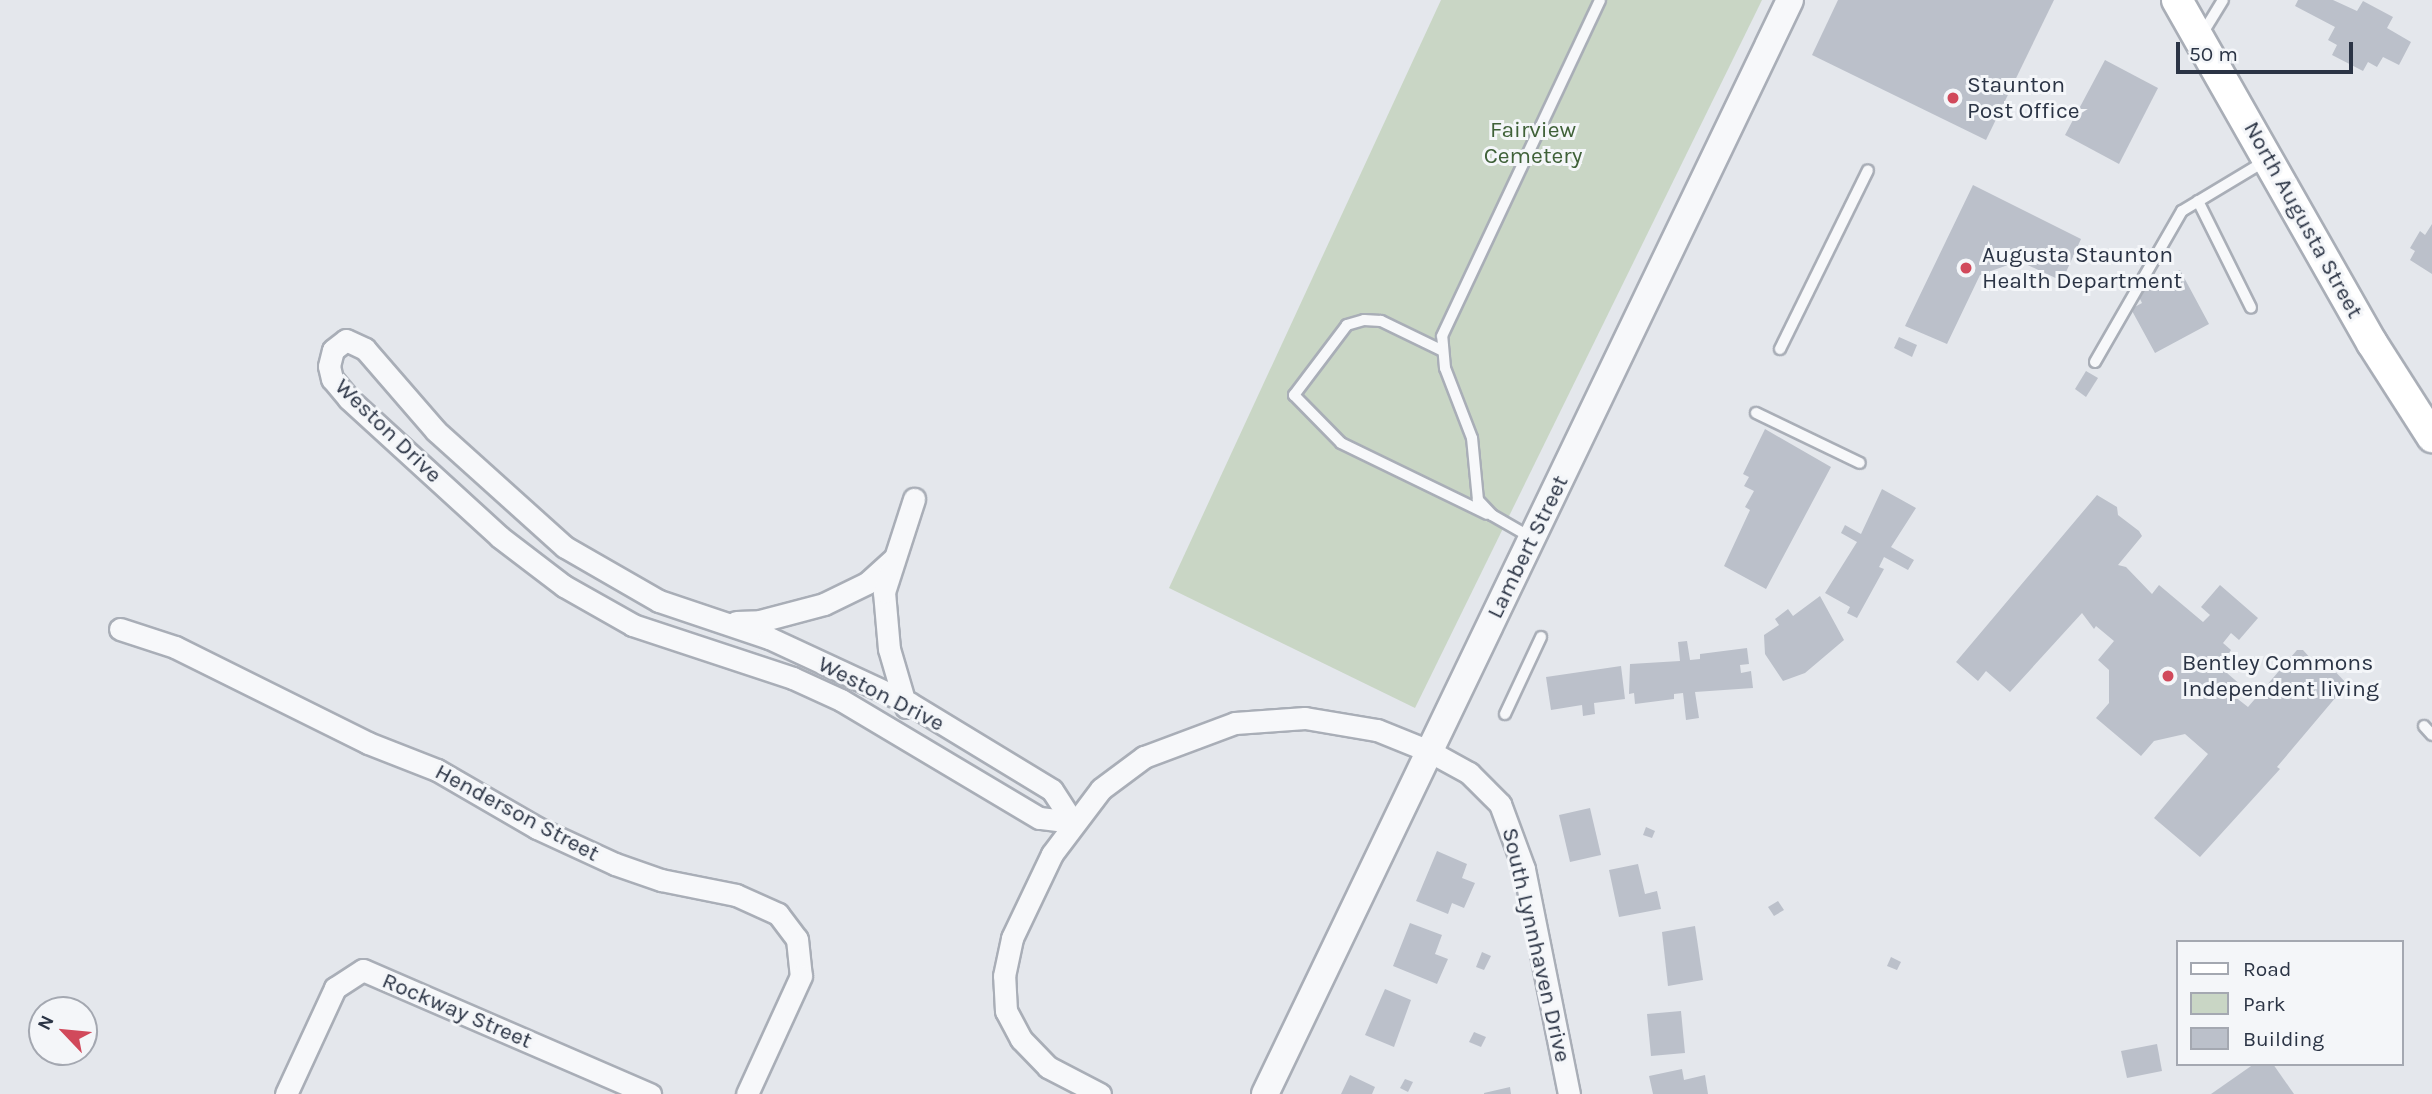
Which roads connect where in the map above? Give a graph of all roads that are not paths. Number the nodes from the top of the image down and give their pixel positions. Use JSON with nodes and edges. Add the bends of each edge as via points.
{"nodes":[{"id":1,"x":1601,"y":0,"type":"edge"},
{"id":2,"x":1790,"y":0,"type":"edge"},
{"id":3,"x":2177,"y":0,"type":"edge"},
{"id":4,"x":2223,"y":0,"type":"edge"},
{"id":5,"x":2199,"y":38,"type":"junction"},
{"id":6,"x":2269,"y":160,"type":"junction"},
{"id":7,"x":1868,"y":170,"type":"dead end"},
{"id":8,"x":2199,"y":201,"type":"junction"},
{"id":9,"x":2251,"y":309,"type":"dead end"},
{"id":10,"x":1780,"y":349,"type":"dead end"},
{"id":11,"x":1441,"y":350,"type":"junction"},
{"id":12,"x":2095,"y":362,"type":"dead end"},
{"id":13,"x":1756,"y":413,"type":"dead end"},
{"id":14,"x":2432,"y":437,"type":"edge"},
{"id":15,"x":1860,"y":463,"type":"dead end"},
{"id":16,"x":914,"y":499,"type":"dead end"},
{"id":17,"x":1492,"y":515,"type":"junction"},
{"id":18,"x":1532,"y":538,"type":"junction"},
{"id":19,"x":895,"y":557,"type":"junction"},
{"id":20,"x":721,"y":623,"type":"junction"},
{"id":21,"x":120,"y":629,"type":"dead end"},
{"id":22,"x":1541,"y":637,"type":"dead end"},
{"id":23,"x":909,"y":703,"type":"junction"},
{"id":24,"x":1505,"y":714,"type":"dead end"},
{"id":25,"x":2424,"y":726,"type":"dead end"},
{"id":26,"x":894,"y":730,"type":"junction"},
{"id":27,"x":2432,"y":735,"type":"edge"},
{"id":28,"x":1429,"y":751,"type":"junction"},
{"id":29,"x":1073,"y":822,"type":"junction"},
{"id":30,"x":286,"y":1094,"type":"edge"},
{"id":31,"x":650,"y":1094,"type":"edge"},
{"id":32,"x":747,"y":1094,"type":"edge"},
{"id":33,"x":1100,"y":1094,"type":"edge"},
{"id":34,"x":1265,"y":1094,"type":"edge"},
{"id":35,"x":1569,"y":1094,"type":"edge"}],
"edges":[{"from":1,"to":11,"type":"lane","via":[[1446,325]]},
{"from":2,"to":18,"type":"street","name":"Lambert Street"},
{"from":3,"to":5,"type":"main road","name":"North Augusta Street"},
{"from":4,"to":5,"type":"lane"},
{"from":5,"to":6,"type":"main road","name":"North Augusta Street"},
{"from":6,"to":8,"type":"lane"},
{"from":6,"to":14,"type":"main road","name":"North Augusta Street","via":[[2372,343]]},
{"from":7,"to":10,"type":"lane"},
{"from":8,"to":9,"type":"lane"},
{"from":8,"to":12,"type":"lane","via":[[2174,221]]},
{"from":11,"to":17,"type":"lane","via":[[1467,418],[1476,495]]},
{"from":11,"to":17,"type":"lane","via":[[1381,321],[1356,322],[1347,325],[1294,395],[1341,443]]},
{"from":13,"to":15,"type":"lane"},
{"from":16,"to":19,"type":"street"},
{"from":17,"to":18,"type":"lane"},
{"from":18,"to":28,"type":"street","name":"Lambert Street"},
{"from":19,"to":20,"type":"street","via":[[867,583],[824,604],[760,621]]},
{"from":19,"to":23,"type":"street","via":[[884,592],[885,621],[895,670]]},
{"from":20,"to":23,"type":"street","name":"Weston Drive","via":[[769,638]]},
{"from":20,"to":26,"type":"street","name":"Weston Drive","via":[[619,582],[565,547],[436,431],[365,349],[346,340],[332,350],[332,379],[349,399],[500,537],[564,586],[633,625],[793,678]]},
{"from":21,"to":32,"type":"street","name":"Henderson Street","via":[[175,647],[368,743],[437,770],[537,828],[626,869],[736,895],[778,914],[797,939],[801,976]]},
{"from":22,"to":24,"type":"lane"},
{"from":23,"to":26,"type":"street"},
{"from":23,"to":29,"type":"street","name":"Weston Drive","via":[[1052,790]]},
{"from":25,"to":27,"type":"lane"},
{"from":26,"to":29,"type":"street","name":"Weston Drive","via":[[1039,818]]},
{"from":28,"to":29,"type":"street","name":"South Lynnhaven Drive","via":[[1339,722],[1281,718],[1235,723],[1144,757],[1101,789]]},
{"from":28,"to":34,"type":"street","name":"Lambert Street"},
{"from":28,"to":35,"type":"street","name":"South Lynnhaven Drive","via":[[1469,773],[1507,814],[1524,869]]},
{"from":29,"to":33,"type":"street","name":"South Lynnhaven Drive","via":[[1012,938],[1004,995],[1012,1025],[1031,1052],[1048,1067]]},
{"from":30,"to":31,"type":"street","name":"Rockway Street","via":[[335,988],[363,970]]}]}
